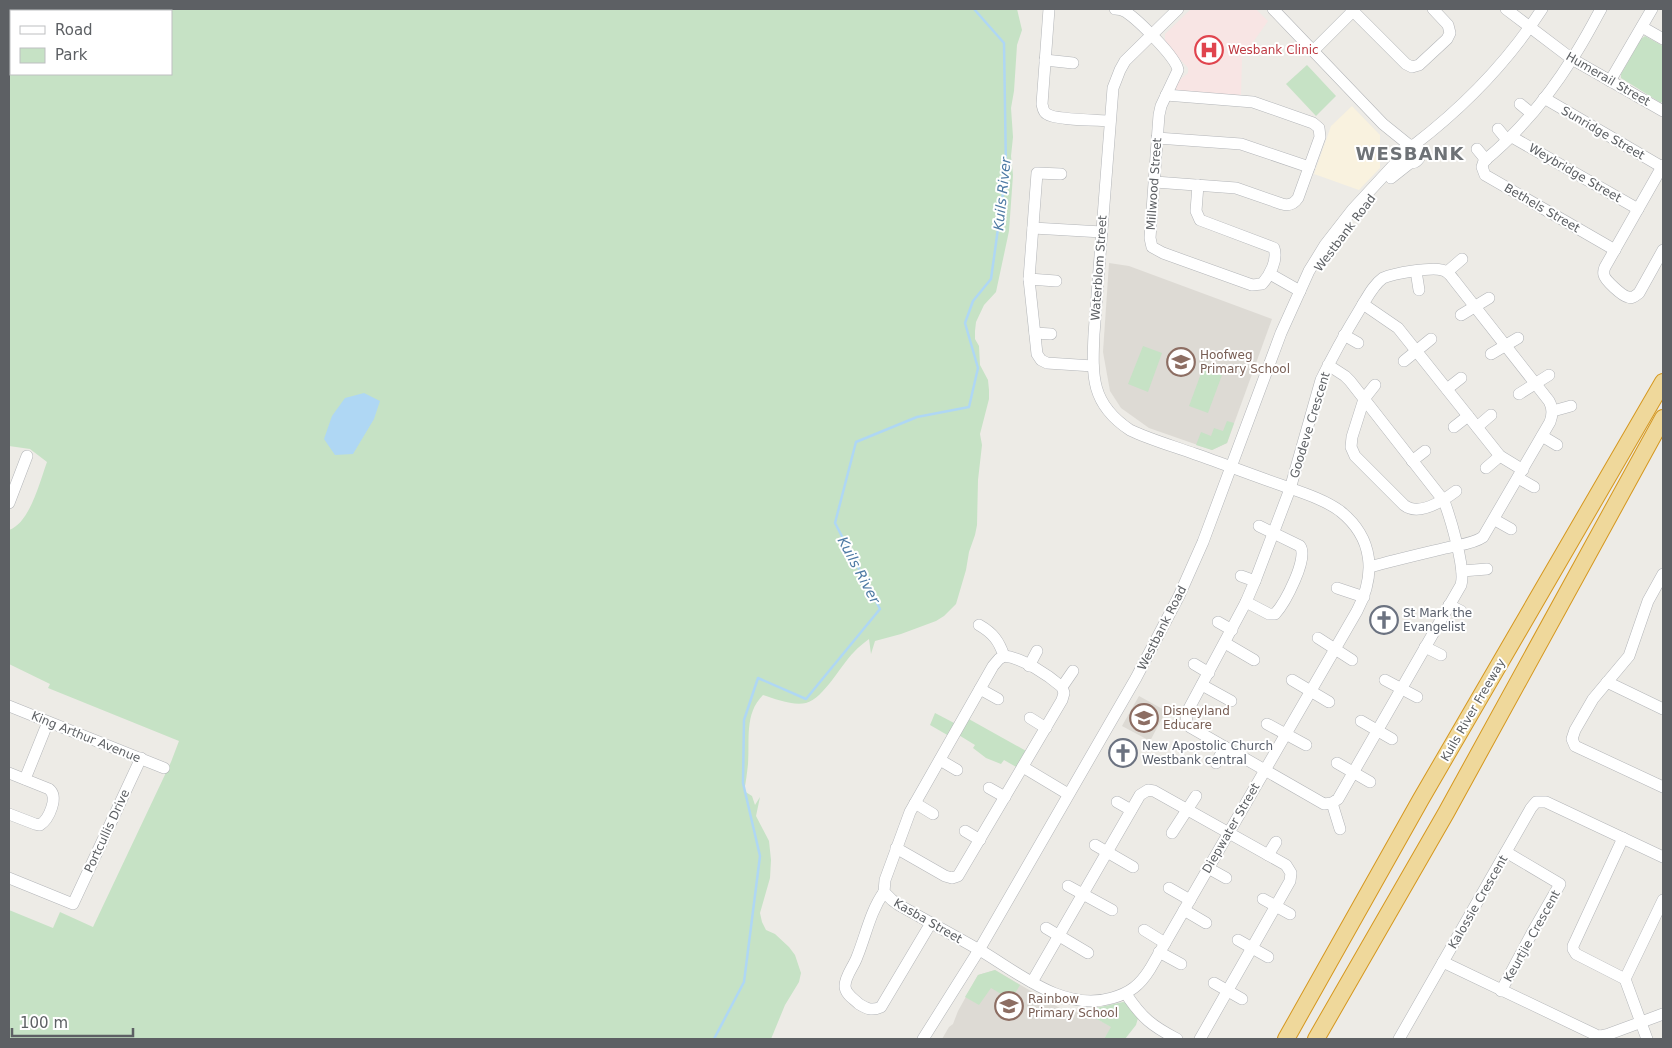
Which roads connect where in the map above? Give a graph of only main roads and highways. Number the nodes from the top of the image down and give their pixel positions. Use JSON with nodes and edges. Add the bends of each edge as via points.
{"nodes":[{"id":1,"x":1663,"y":382,"type":"edge"},
{"id":2,"x":1663,"y":418,"type":"edge"},
{"id":3,"x":1286,"y":1039,"type":"edge"},
{"id":4,"x":1316,"y":1039,"type":"edge"}],
"edges":[{"from":1,"to":3,"type":"highway","name":"Kuils River Freeway"},
{"from":2,"to":4,"type":"highway","name":"Kuils River Freeway","via":[[1446,813]]}]}
